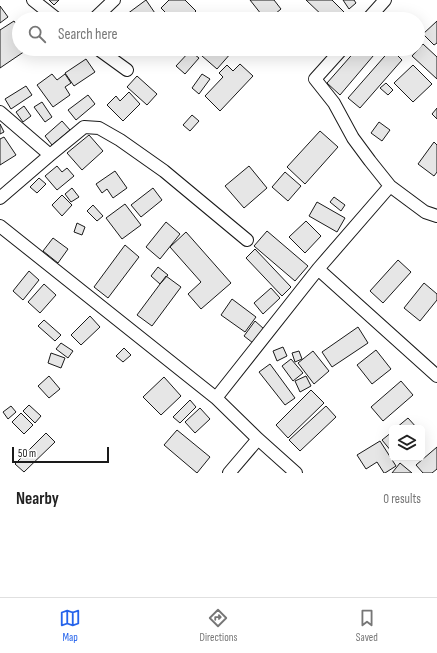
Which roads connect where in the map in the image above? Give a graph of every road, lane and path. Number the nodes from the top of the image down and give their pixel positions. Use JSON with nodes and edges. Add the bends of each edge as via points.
{"nodes":[{"id":1,"x":33,"y":0,"type":"edge"},
{"id":2,"x":114,"y":0,"type":"edge"},
{"id":3,"x":385,"y":0,"type":"edge"},
{"id":4,"x":48,"y":12,"type":"edge"},
{"id":5,"x":101,"y":12,"type":"edge"},
{"id":6,"x":374,"y":12,"type":"edge"},
{"id":7,"x":108,"y":56,"type":"edge"},
{"id":8,"x":336,"y":56,"type":"edge"},
{"id":9,"x":127,"y":70,"type":"dead end"},
{"id":10,"x":0,"y":112,"type":"edge"},
{"id":11,"x":50,"y":155,"type":"junction"},
{"id":12,"x":390,"y":186,"type":"junction"},
{"id":13,"x":0,"y":198,"type":"edge"},
{"id":14,"x":437,"y":216,"type":"edge"},
{"id":15,"x":0,"y":226,"type":"edge"},
{"id":16,"x":247,"y":240,"type":"dead end"},
{"id":17,"x":318,"y":269,"type":"junction"},
{"id":18,"x":437,"y":376,"type":"edge"},
{"id":19,"x":216,"y":398,"type":"junction"},
{"id":20,"x":258,"y":438,"type":"junction"},
{"id":21,"x":230,"y":473,"type":"edge"},
{"id":22,"x":296,"y":473,"type":"edge"}],
"edges":[{"from":1,"to":4,"type":"street"},
{"from":2,"to":5,"type":"street"},
{"from":3,"to":6,"type":"street"},
{"from":7,"to":9,"type":"street"},
{"from":8,"to":12,"type":"street","via":[[315,79],[334,103],[353,138]]},
{"from":10,"to":11,"type":"street"},
{"from":11,"to":13,"type":"street"},
{"from":11,"to":16,"type":"street","via":[[84,127],[99,128],[164,171]]},
{"from":12,"to":14,"type":"street","via":[[424,212]]},
{"from":12,"to":17,"type":"street"},
{"from":15,"to":19,"type":"street"},
{"from":17,"to":18,"type":"street"},
{"from":17,"to":19,"type":"street"},
{"from":19,"to":20,"type":"street"},
{"from":20,"to":21,"type":"street"},
{"from":20,"to":22,"type":"street"}]}
